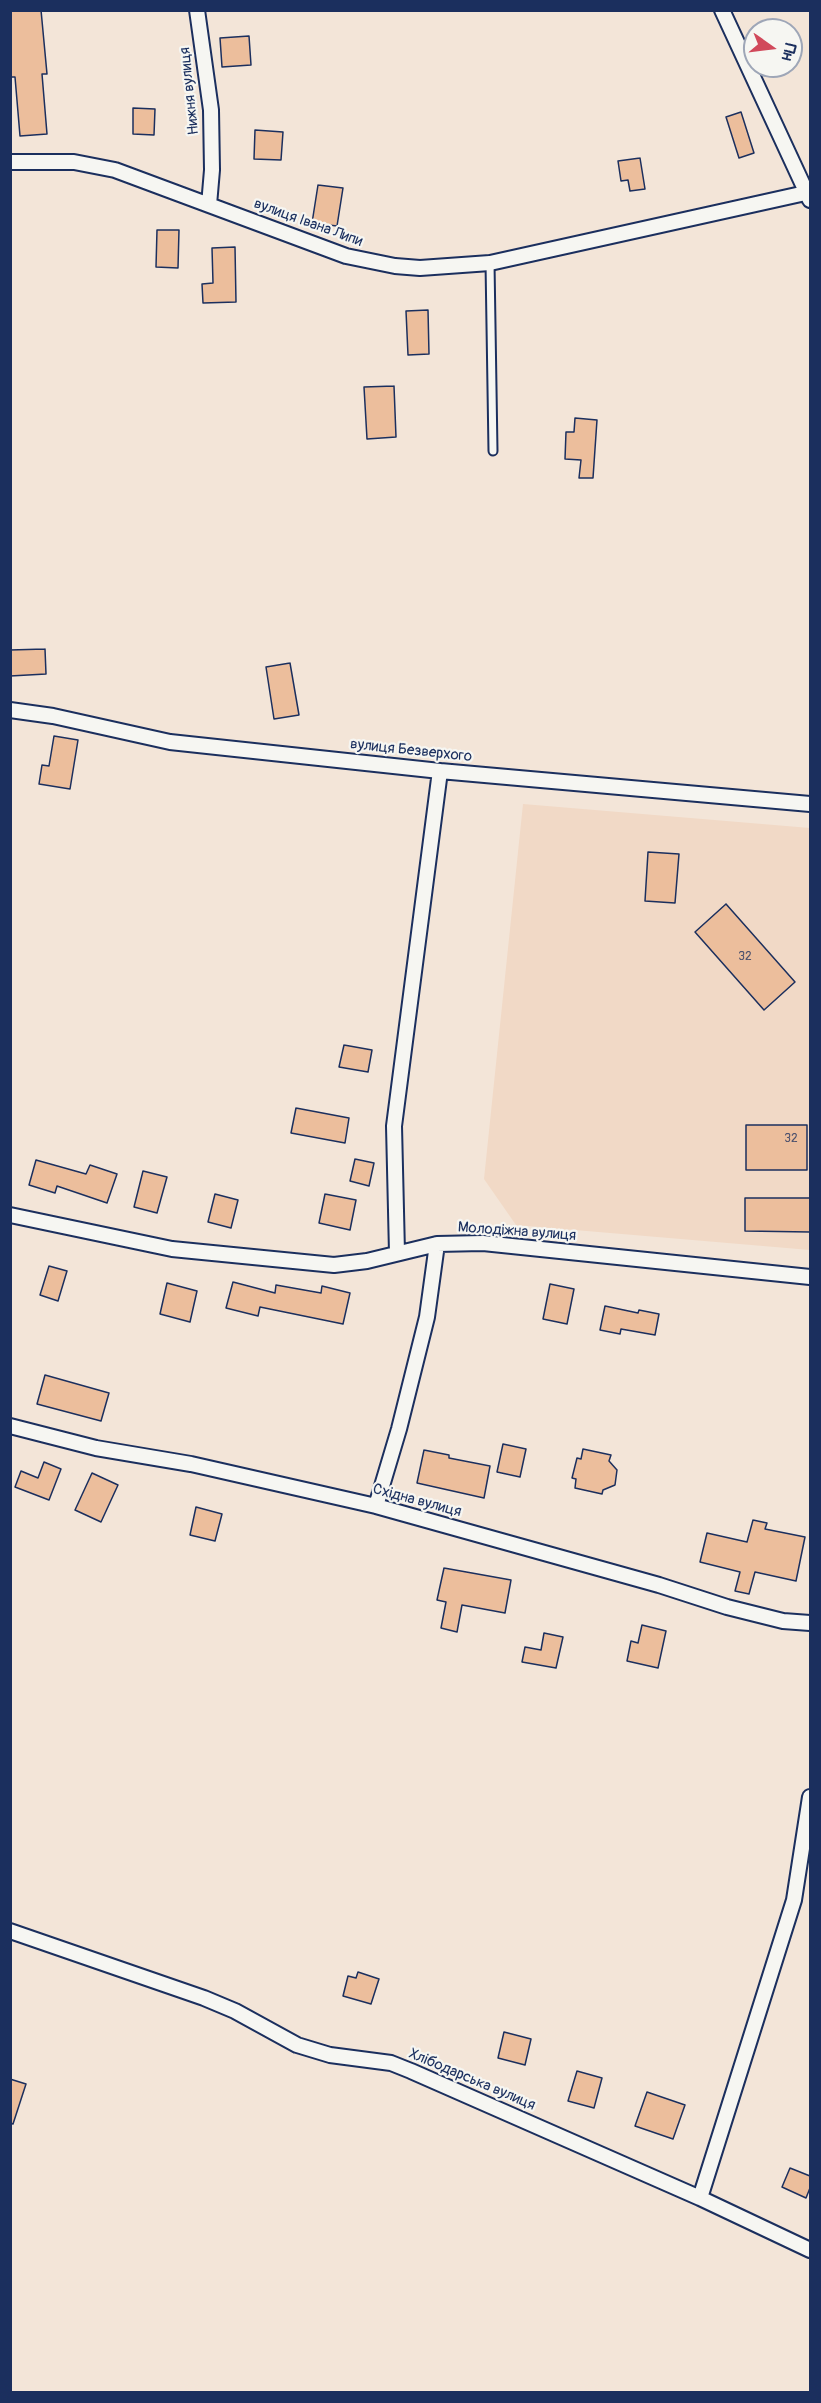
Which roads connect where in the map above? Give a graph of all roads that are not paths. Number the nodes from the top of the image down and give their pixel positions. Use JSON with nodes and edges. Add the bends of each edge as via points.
{"nodes":[{"id":1,"x":196,"y":10,"type":"edge"},
{"id":2,"x":722,"y":10,"type":"edge"},
{"id":3,"x":10,"y":162,"type":"edge"},
{"id":4,"x":809,"y":196,"type":"edge"},
{"id":5,"x":208,"y":205,"type":"junction"},
{"id":6,"x":490,"y":263,"type":"junction"},
{"id":7,"x":493,"y":451,"type":"dead end"},
{"id":8,"x":10,"y":710,"type":"edge"},
{"id":9,"x":440,"y":771,"type":"junction"},
{"id":10,"x":810,"y":804,"type":"edge"},
{"id":11,"x":10,"y":1215,"type":"edge"},
{"id":12,"x":437,"y":1244,"type":"junction"},
{"id":13,"x":397,"y":1253,"type":"junction"},
{"id":14,"x":810,"y":1277,"type":"edge"},
{"id":15,"x":10,"y":1426,"type":"edge"},
{"id":16,"x":376,"y":1506,"type":"junction"},
{"id":17,"x":810,"y":1623,"type":"edge"},
{"id":18,"x":810,"y":1797,"type":"edge"},
{"id":19,"x":805,"y":1876,"type":"edge"},
{"id":20,"x":10,"y":1931,"type":"edge"},
{"id":21,"x":700,"y":2198,"type":"junction"},
{"id":22,"x":810,"y":2250,"type":"edge"}],
"edges":[{"from":1,"to":5,"type":"street","name":"Нижня вулиця","via":[[211,110]]},
{"from":2,"to":4,"type":"street"},
{"from":3,"to":5,"type":"street","name":"вулиця Івана Липи","via":[[93,165]]},
{"from":4,"to":6,"type":"street","name":"вулиця Івана Липи"},
{"from":5,"to":6,"type":"street","name":"вулиця Івана Липи","via":[[321,248],[373,263],[420,268]]},
{"from":6,"to":7,"type":"lane"},
{"from":8,"to":9,"type":"street","name":"вулиця Безверхого","via":[[170,742]]},
{"from":9,"to":10,"type":"street","name":"вулиця Безверхого"},
{"from":9,"to":13,"type":"street","via":[[394,1126]]},
{"from":11,"to":13,"type":"street","name":"Молодіжна вулиця","via":[[190,1252],[334,1265]]},
{"from":12,"to":13,"type":"street","name":"Молодіжна вулиця"},
{"from":12,"to":14,"type":"street","name":"Молодіжна вулиця","via":[[483,1243]]},
{"from":12,"to":16,"type":"street","via":[[427,1317]]},
{"from":15,"to":16,"type":"street","name":"Східна вулиця","via":[[96,1448],[191,1464]]},
{"from":16,"to":17,"type":"street","name":"Східна вулиця","via":[[659,1585],[727,1608]]},
{"from":18,"to":19,"type":"street","via":[[804,1826]]},
{"from":19,"to":21,"type":"street"},
{"from":20,"to":21,"type":"street","name":"Хлібодарська вулиця","via":[[204,1998],[297,2045],[330,2055],[391,2063]]},
{"from":21,"to":22,"type":"street","name":"Хлібодарська вулиця"}]}
